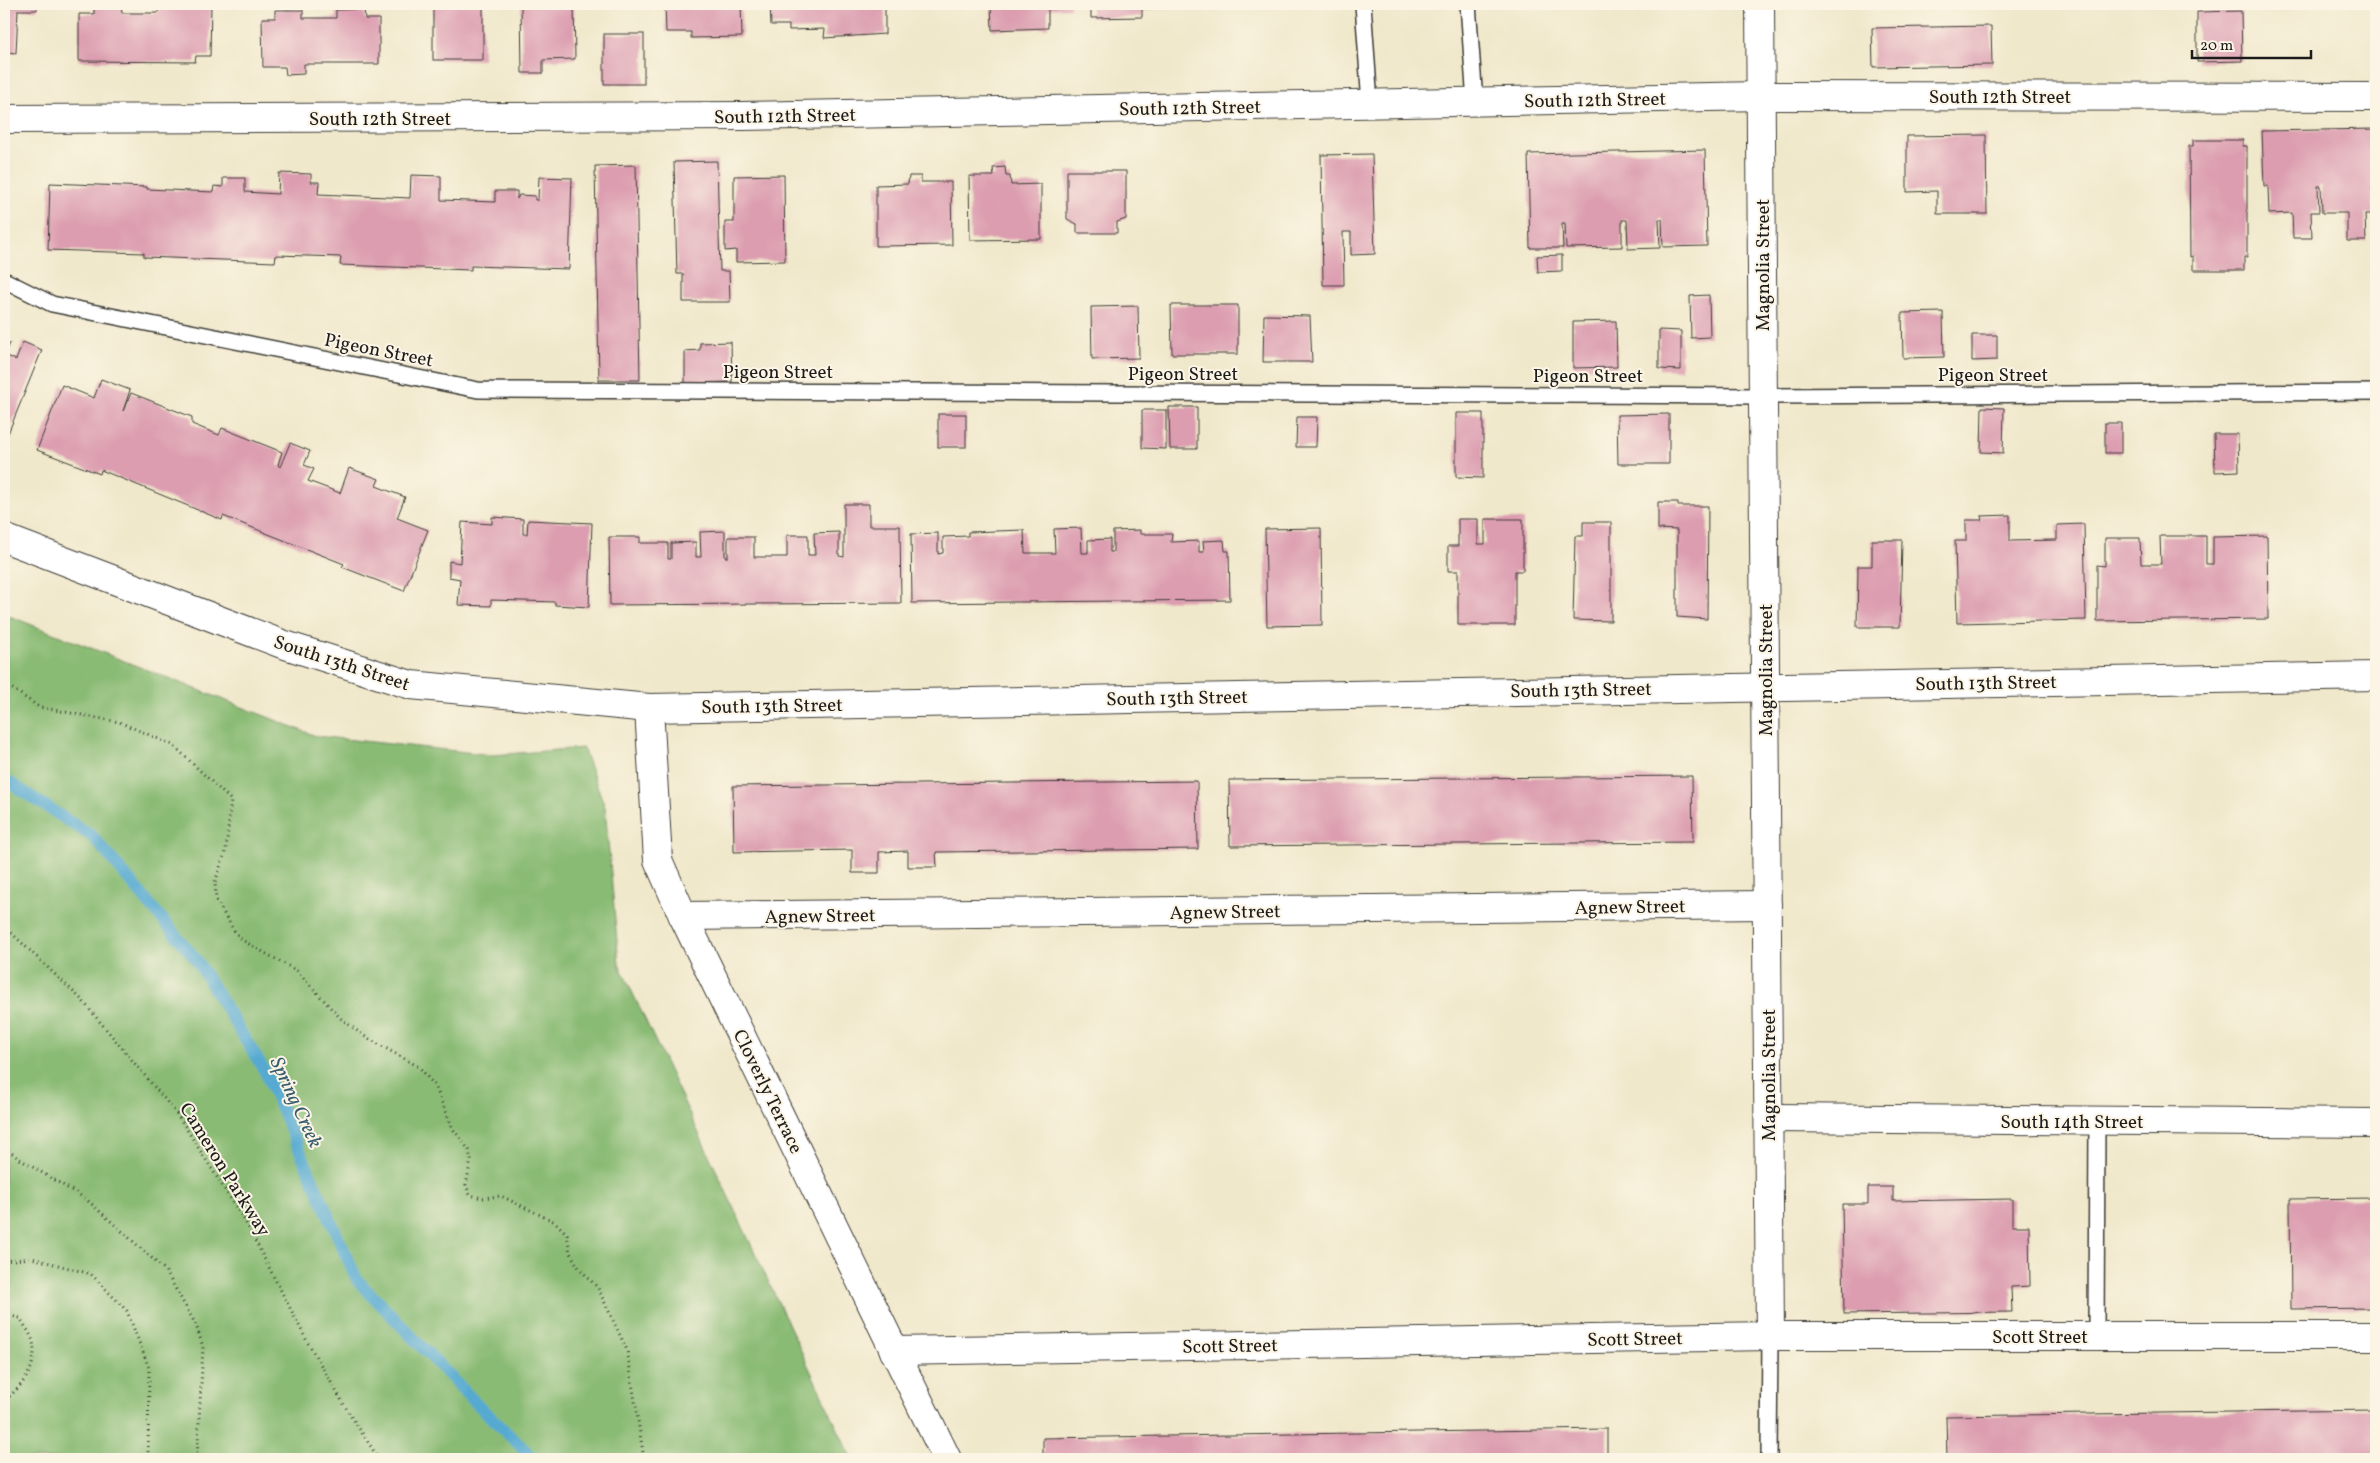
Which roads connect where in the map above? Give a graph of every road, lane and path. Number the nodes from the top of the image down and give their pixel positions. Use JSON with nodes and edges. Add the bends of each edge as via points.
{"nodes":[{"id":1,"x":1363,"y":4,"type":"edge"},
{"id":2,"x":1468,"y":4,"type":"edge"},
{"id":3,"x":1760,"y":4,"type":"edge"},
{"id":4,"x":1761,"y":96,"type":"junction"},
{"id":5,"x":2376,"y":97,"type":"edge"},
{"id":6,"x":1475,"y":102,"type":"junction"},
{"id":7,"x":1370,"y":104,"type":"junction"},
{"id":8,"x":4,"y":119,"type":"edge"},
{"id":9,"x":4,"y":280,"type":"edge"},
{"id":10,"x":2376,"y":392,"type":"edge"},
{"id":11,"x":1763,"y":396,"type":"junction"},
{"id":12,"x":4,"y":538,"type":"edge"},
{"id":13,"x":2376,"y":676,"type":"edge"},
{"id":14,"x":4,"y":684,"type":"edge"},
{"id":15,"x":1765,"y":686,"type":"junction"},
{"id":16,"x":649,"y":708,"type":"junction"},
{"id":17,"x":1767,"y":905,"type":"junction"},
{"id":18,"x":683,"y":916,"type":"junction"},
{"id":19,"x":4,"y":926,"type":"edge"},
{"id":20,"x":1769,"y":1118,"type":"junction"},
{"id":21,"x":2098,"y":1121,"type":"junction"},
{"id":22,"x":2376,"y":1123,"type":"edge"},
{"id":23,"x":4,"y":1147,"type":"edge"},
{"id":24,"x":4,"y":1261,"type":"edge"},
{"id":25,"x":4,"y":1316,"type":"edge"},
{"id":26,"x":1770,"y":1336,"type":"junction"},
{"id":27,"x":2096,"y":1336,"type":"junction"},
{"id":28,"x":2376,"y":1336,"type":"edge"},
{"id":29,"x":894,"y":1351,"type":"junction"},
{"id":30,"x":4,"y":1401,"type":"edge"},
{"id":31,"x":148,"y":1459,"type":"edge"},
{"id":32,"x":197,"y":1459,"type":"edge"},
{"id":33,"x":379,"y":1459,"type":"edge"},
{"id":34,"x":644,"y":1459,"type":"edge"},
{"id":35,"x":947,"y":1459,"type":"edge"},
{"id":36,"x":1769,"y":1459,"type":"edge"}],
"edges":[{"from":1,"to":7,"type":"lane"},
{"from":2,"to":6,"type":"lane"},
{"from":3,"to":4,"type":"street","name":"Magnolia Street"},
{"from":4,"to":5,"type":"street","name":"South 12th Street"},
{"from":4,"to":6,"type":"street","name":"South 12th Street"},
{"from":4,"to":11,"type":"street","name":"Magnolia Street"},
{"from":6,"to":7,"type":"street","name":"South 12th Street"},
{"from":7,"to":8,"type":"street","name":"South 12th Street","via":[[742,116]]},
{"from":9,"to":11,"type":"lane","name":"Pigeon Street","via":[[52,304],[478,390]]},
{"from":10,"to":11,"type":"lane","name":"Pigeon Street"},
{"from":11,"to":15,"type":"street","name":"Magnolia Street"},
{"from":12,"to":16,"type":"street","name":"South 13th Street","via":[[282,644],[411,685]]},
{"from":13,"to":15,"type":"street","name":"South 13th Street"},
{"from":14,"to":34,"type":"path","via":[[39,707],[119,722],[173,745],[231,800],[226,850],[215,882],[216,900],[233,929],[242,940],[297,970],[340,1018],[364,1036],[419,1067],[435,1086],[453,1129],[469,1150],[471,1160],[466,1185],[470,1195],[482,1198],[501,1196],[555,1222],[567,1234],[570,1253],[598,1288],[628,1350]]},
{"from":15,"to":16,"type":"street","name":"South 13th Street"},
{"from":15,"to":17,"type":"street","name":"Magnolia Street"},
{"from":16,"to":18,"type":"street","name":"Cloverly Terrace","via":[[658,860]]},
{"from":17,"to":18,"type":"street","name":"Agnew Street"},
{"from":17,"to":20,"type":"street","name":"Magnolia Street"},
{"from":18,"to":29,"type":"street","name":"Cloverly Terrace"},
{"from":19,"to":33,"type":"path","name":"Cameron Parkway","via":[[81,999],[177,1114],[246,1223],[308,1343]]},
{"from":20,"to":21,"type":"street","name":"South 14th Street"},
{"from":20,"to":26,"type":"street","name":"Magnolia Street"},
{"from":21,"to":22,"type":"street","name":"South 14th Street"},
{"from":21,"to":27,"type":"lane"},
{"from":23,"to":32,"type":"path","via":[[86,1199],[165,1270],[196,1325],[203,1347]]},
{"from":24,"to":31,"type":"path","via":[[32,1258],[91,1274],[127,1311],[149,1368]]},
{"from":25,"to":30,"type":"path","via":[[20,1318],[33,1341],[34,1365],[18,1389]]},
{"from":26,"to":27,"type":"street","name":"Scott Street"},
{"from":26,"to":29,"type":"street","name":"Scott Street"},
{"from":26,"to":36,"type":"lane"},
{"from":27,"to":28,"type":"street","name":"Scott Street"},
{"from":29,"to":35,"type":"street","name":"Cloverly Terrace"}]}
